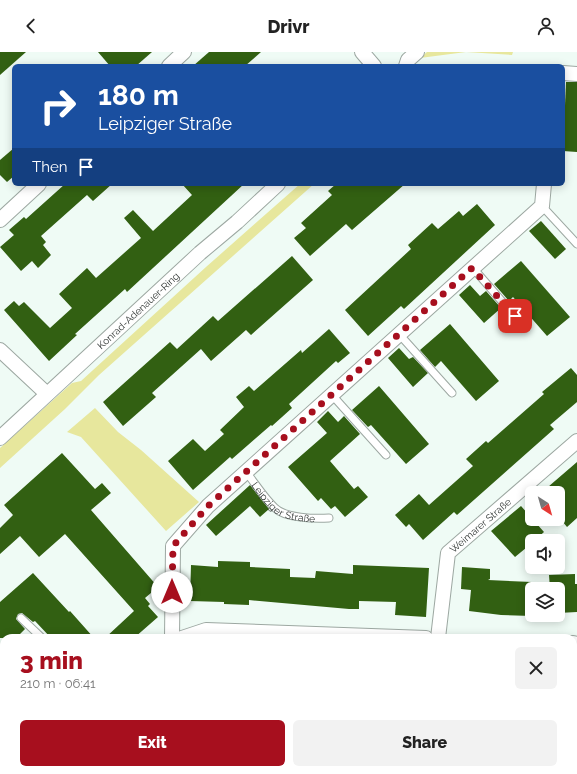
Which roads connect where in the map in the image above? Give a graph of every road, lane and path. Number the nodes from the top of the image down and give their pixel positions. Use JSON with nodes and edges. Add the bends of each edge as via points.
{"nodes":[{"id":1,"x":184,"y":52,"type":"edge"},
{"id":2,"x":362,"y":52,"type":"edge"},
{"id":3,"x":417,"y":52,"type":"edge"},
{"id":4,"x":171,"y":64,"type":"edge"},
{"id":5,"x":372,"y":64,"type":"edge"},
{"id":6,"x":407,"y":64,"type":"edge"},
{"id":7,"x":565,"y":73,"type":"edge"},
{"id":8,"x":577,"y":74,"type":"edge"},
{"id":9,"x":37,"y":186,"type":"edge"},
{"id":10,"x":276,"y":186,"type":"edge"},
{"id":11,"x":544,"y":186,"type":"edge"},
{"id":12,"x":542,"y":206,"type":"junction"},
{"id":13,"x":0,"y":220,"type":"edge"},
{"id":14,"x":577,"y":244,"type":"edge"},
{"id":15,"x":472,"y":268,"type":"junction"},
{"id":16,"x":525,"y":328,"type":"dead end"},
{"id":17,"x":399,"y":334,"type":"junction"},
{"id":18,"x":0,"y":350,"type":"edge"},
{"id":19,"x":452,"y":393,"type":"dead end"},
{"id":20,"x":47,"y":394,"type":"junction"},
{"id":21,"x":332,"y":395,"type":"junction"},
{"id":22,"x":0,"y":438,"type":"edge"},
{"id":23,"x":577,"y":441,"type":"edge"},
{"id":24,"x":386,"y":455,"type":"dead end"},
{"id":25,"x":246,"y":472,"type":"junction"},
{"id":26,"x":329,"y":518,"type":"dead end"},
{"id":27,"x":21,"y":618,"type":"dead end"},
{"id":28,"x":38,"y":634,"type":"edge"},
{"id":29,"x":172,"y":634,"type":"edge"},
{"id":30,"x":194,"y":634,"type":"edge"},
{"id":31,"x":295,"y":634,"type":"edge"},
{"id":32,"x":438,"y":634,"type":"edge"}],
"edges":[{"from":1,"to":4,"type":"street"},
{"from":2,"to":5,"type":"street"},
{"from":3,"to":6,"type":"street"},
{"from":7,"to":8,"type":"street"},
{"from":9,"to":13,"type":"street"},
{"from":10,"to":20,"type":"street","name":"Konrad-Adenauer-Ring"},
{"from":11,"to":12,"type":"street"},
{"from":12,"to":14,"type":"lane"},
{"from":12,"to":15,"type":"street","name":"Leipziger Straße"},
{"from":15,"to":16,"type":"lane"},
{"from":15,"to":17,"type":"street","name":"Leipziger Straße"},
{"from":17,"to":19,"type":"lane"},
{"from":17,"to":21,"type":"street","name":"Leipziger Straße"},
{"from":18,"to":20,"type":"street"},
{"from":20,"to":22,"type":"street","name":"Konrad-Adenauer-Ring"},
{"from":21,"to":24,"type":"lane"},
{"from":21,"to":25,"type":"street","name":"Leipziger Straße"},
{"from":23,"to":32,"type":"street","name":"Weimarer Straße","via":[[448,553]]},
{"from":25,"to":26,"type":"lane","name":"Leipziger Straße","via":[[276,509],[300,517]]},
{"from":25,"to":29,"type":"street","name":"Leipziger Straße","via":[[208,506],[173,546]]},
{"from":27,"to":28,"type":"lane"},
{"from":30,"to":31,"type":"street","via":[[206,630]]}]}
